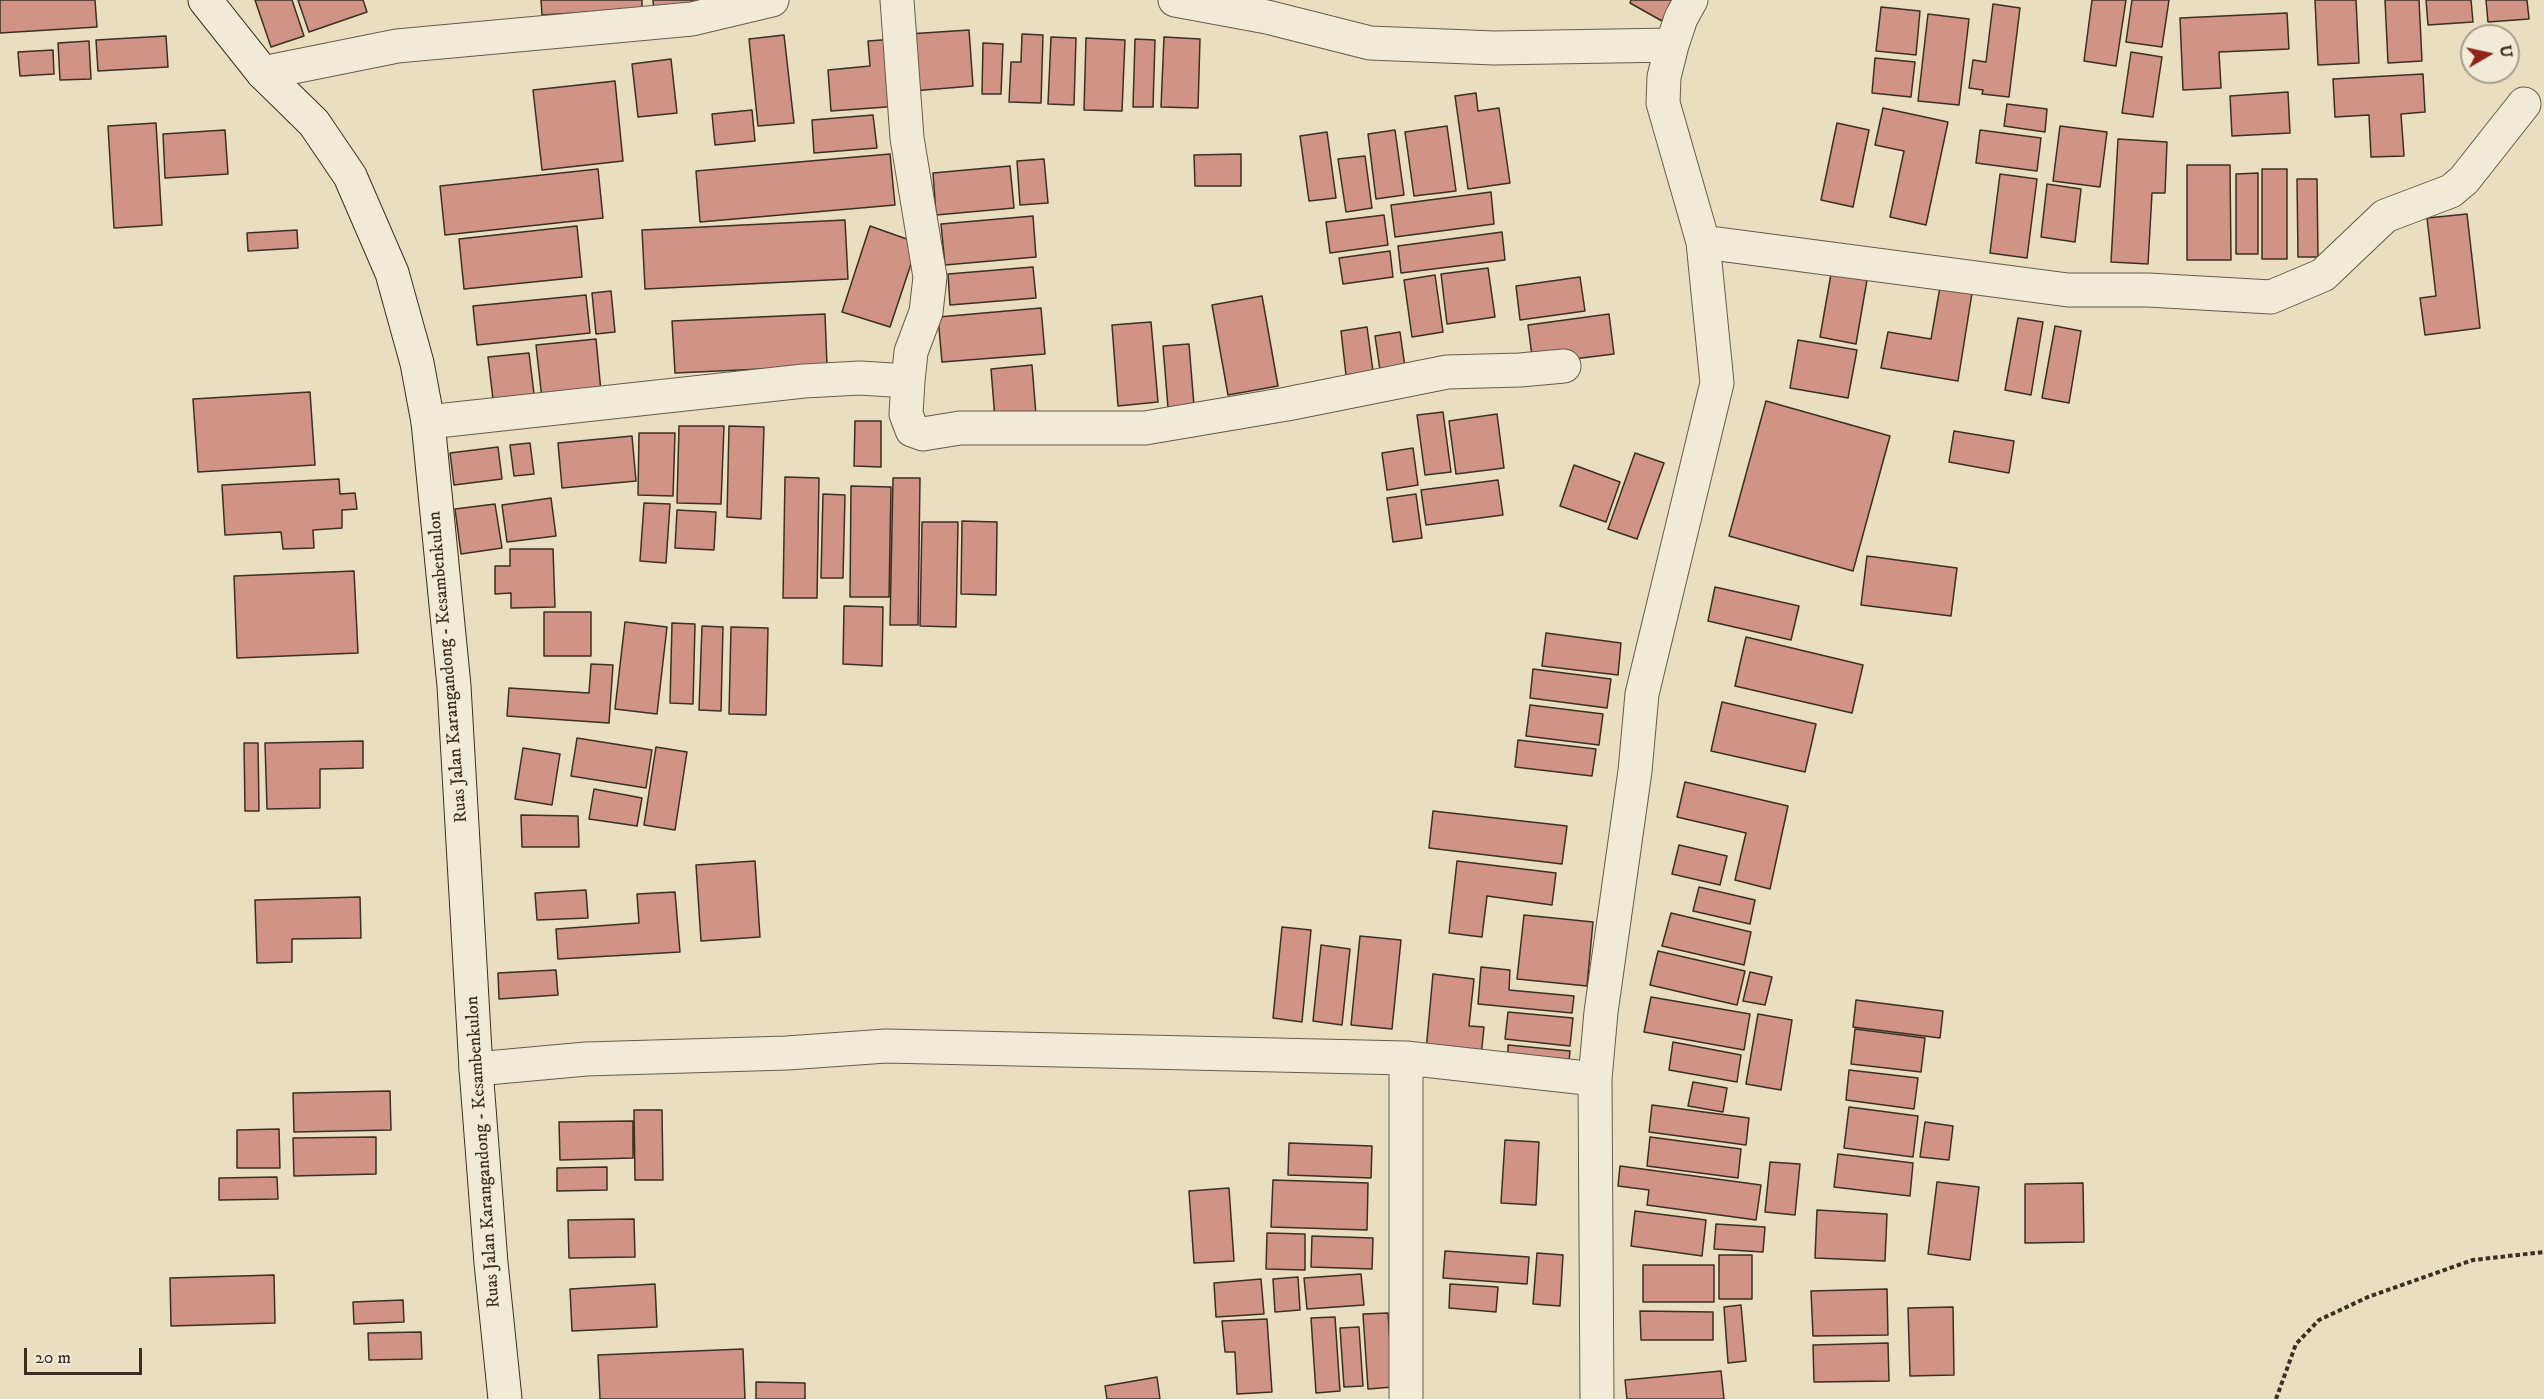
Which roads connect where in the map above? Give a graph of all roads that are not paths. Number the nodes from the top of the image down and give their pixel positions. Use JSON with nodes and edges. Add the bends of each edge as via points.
{"nodes":[{"id":1,"x":205,"y":0,"type":"edge"},
{"id":2,"x":772,"y":0,"type":"edge"},
{"id":3,"x":897,"y":0,"type":"edge"},
{"id":4,"x":1175,"y":0,"type":"edge"},
{"id":5,"x":1691,"y":0,"type":"edge"},
{"id":6,"x":1672,"y":45,"type":"junction"},
{"id":7,"x":263,"y":74,"type":"junction"},
{"id":8,"x":2524,"y":104,"type":"dead end"},
{"id":9,"x":1703,"y":242,"type":"junction"},
{"id":10,"x":1564,"y":366,"type":"dead end"},
{"id":11,"x":908,"y":381,"type":"junction"},
{"id":12,"x":428,"y":422,"type":"junction"},
{"id":13,"x":1406,"y":1058,"type":"junction"},
{"id":14,"x":477,"y":1069,"type":"junction"},
{"id":15,"x":1595,"y":1079,"type":"junction"},
{"id":16,"x":505,"y":1399,"type":"edge"},
{"id":17,"x":1406,"y":1399,"type":"edge"},
{"id":18,"x":1596,"y":1399,"type":"edge"}],
"edges":[{"from":1,"to":7,"type":"street","name":"Ruas Jalan Karangandong - Kesambenkulon"},
{"from":2,"to":7,"type":"street","via":[[692,19],[398,46]]},
{"from":3,"to":11,"type":"street","via":[[907,138],[930,277],[926,312],[911,352]]},
{"from":4,"to":6,"type":"street","via":[[1370,42],[1494,48]]},
{"from":5,"to":6,"type":"street"},
{"from":6,"to":9,"type":"street","via":[[1663,103]]},
{"from":7,"to":12,"type":"street","name":"Ruas Jalan Karangandong - Kesambenkulon","via":[[314,123],[350,176],[392,273],[417,363]]},
{"from":8,"to":9,"type":"street","via":[[2451,191],[2385,216],[2323,275],[2271,297],[2068,290]]},
{"from":9,"to":15,"type":"street","via":[[1717,383],[1642,694]]},
{"from":10,"to":11,"type":"street","via":[[1447,372],[1145,429],[960,428],[923,434],[912,430],[906,414]]},
{"from":11,"to":12,"type":"street","via":[[804,381]]},
{"from":12,"to":14,"type":"street","name":"Ruas Jalan Karangandong - Kesambenkulon","via":[[454,686]]},
{"from":13,"to":14,"type":"street","via":[[885,1046],[586,1059]]},
{"from":13,"to":15,"type":"street"},
{"from":13,"to":17,"type":"street"},
{"from":14,"to":16,"type":"street","name":"Ruas Jalan Karangandong - Kesambenkulon"},
{"from":15,"to":18,"type":"street"}]}
